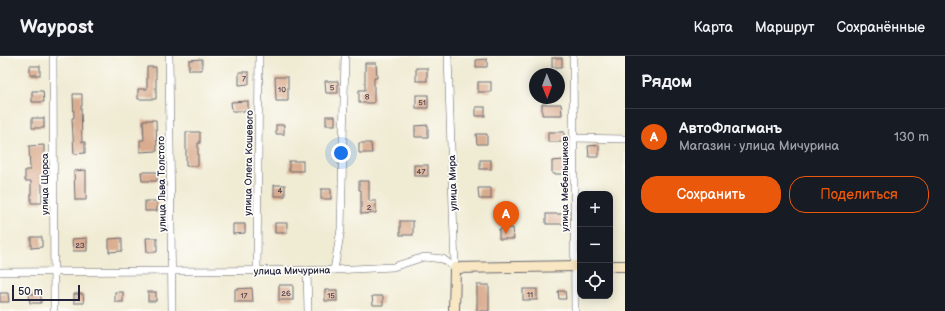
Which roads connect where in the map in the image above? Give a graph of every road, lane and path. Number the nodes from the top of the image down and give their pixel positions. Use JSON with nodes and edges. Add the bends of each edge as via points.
{"nodes":[{"id":1,"x":53,"y":56,"type":"edge"},
{"id":2,"x":169,"y":56,"type":"edge"},
{"id":3,"x":259,"y":56,"type":"edge"},
{"id":4,"x":344,"y":56,"type":"edge"},
{"id":5,"x":448,"y":56,"type":"edge"},
{"id":6,"x":573,"y":56,"type":"edge"},
{"id":7,"x":573,"y":138,"type":"junction"},
{"id":8,"x":625,"y":139,"type":"edge"},
{"id":9,"x":577,"y":266,"type":"edge"},
{"id":10,"x":613,"y":266,"type":"edge"},
{"id":11,"x":625,"y":266,"type":"edge"},
{"id":12,"x":455,"y":268,"type":"junction"},
{"id":13,"x":172,"y":270,"type":"junction"},
{"id":14,"x":307,"y":270,"type":"junction"},
{"id":15,"x":334,"y":270,"type":"junction"},
{"id":16,"x":257,"y":271,"type":"junction"},
{"id":17,"x":0,"y":272,"type":"edge"},
{"id":18,"x":54,"y":272,"type":"junction"},
{"id":19,"x":54,"y":311,"type":"edge"},
{"id":20,"x":172,"y":311,"type":"edge"},
{"id":21,"x":308,"y":311,"type":"edge"},
{"id":22,"x":454,"y":311,"type":"edge"},
{"id":23,"x":575,"y":311,"type":"edge"}],
"edges":[{"from":1,"to":18,"type":"street","name":"улица Щорса"},
{"from":2,"to":13,"type":"street","name":"улица Льва Толстого"},
{"from":3,"to":16,"type":"street","name":"улица Олега Кошевого"},
{"from":4,"to":15,"type":"street","via":[[341,229]]},
{"from":5,"to":12,"type":"street","name":"улица Мира"},
{"from":6,"to":7,"type":"street","name":"улица Мебельщиков"},
{"from":7,"to":8,"type":"street"},
{"from":7,"to":9,"type":"street","name":"улица Мебельщиков"},
{"from":9,"to":12,"type":"street"},
{"from":9,"to":23,"type":"street","name":"улица Мебельщиков"},
{"from":10,"to":11,"type":"street"},
{"from":12,"to":15,"type":"street","name":"улица Мичурина","via":[[443,259],[424,257],[393,267]]},
{"from":12,"to":22,"type":"street","name":"улица Мира"},
{"from":13,"to":16,"type":"street","name":"улица Мичурина"},
{"from":13,"to":18,"type":"street","name":"улица Мичурина"},
{"from":13,"to":20,"type":"street","name":"улица Льва Толстого"},
{"from":14,"to":15,"type":"street","name":"улица Мичурина"},
{"from":14,"to":16,"type":"street","name":"улица Мичурина"},
{"from":14,"to":21,"type":"street"},
{"from":17,"to":18,"type":"street","name":"улица Мичурина"},
{"from":18,"to":19,"type":"street","name":"улица Щорса"}]}
